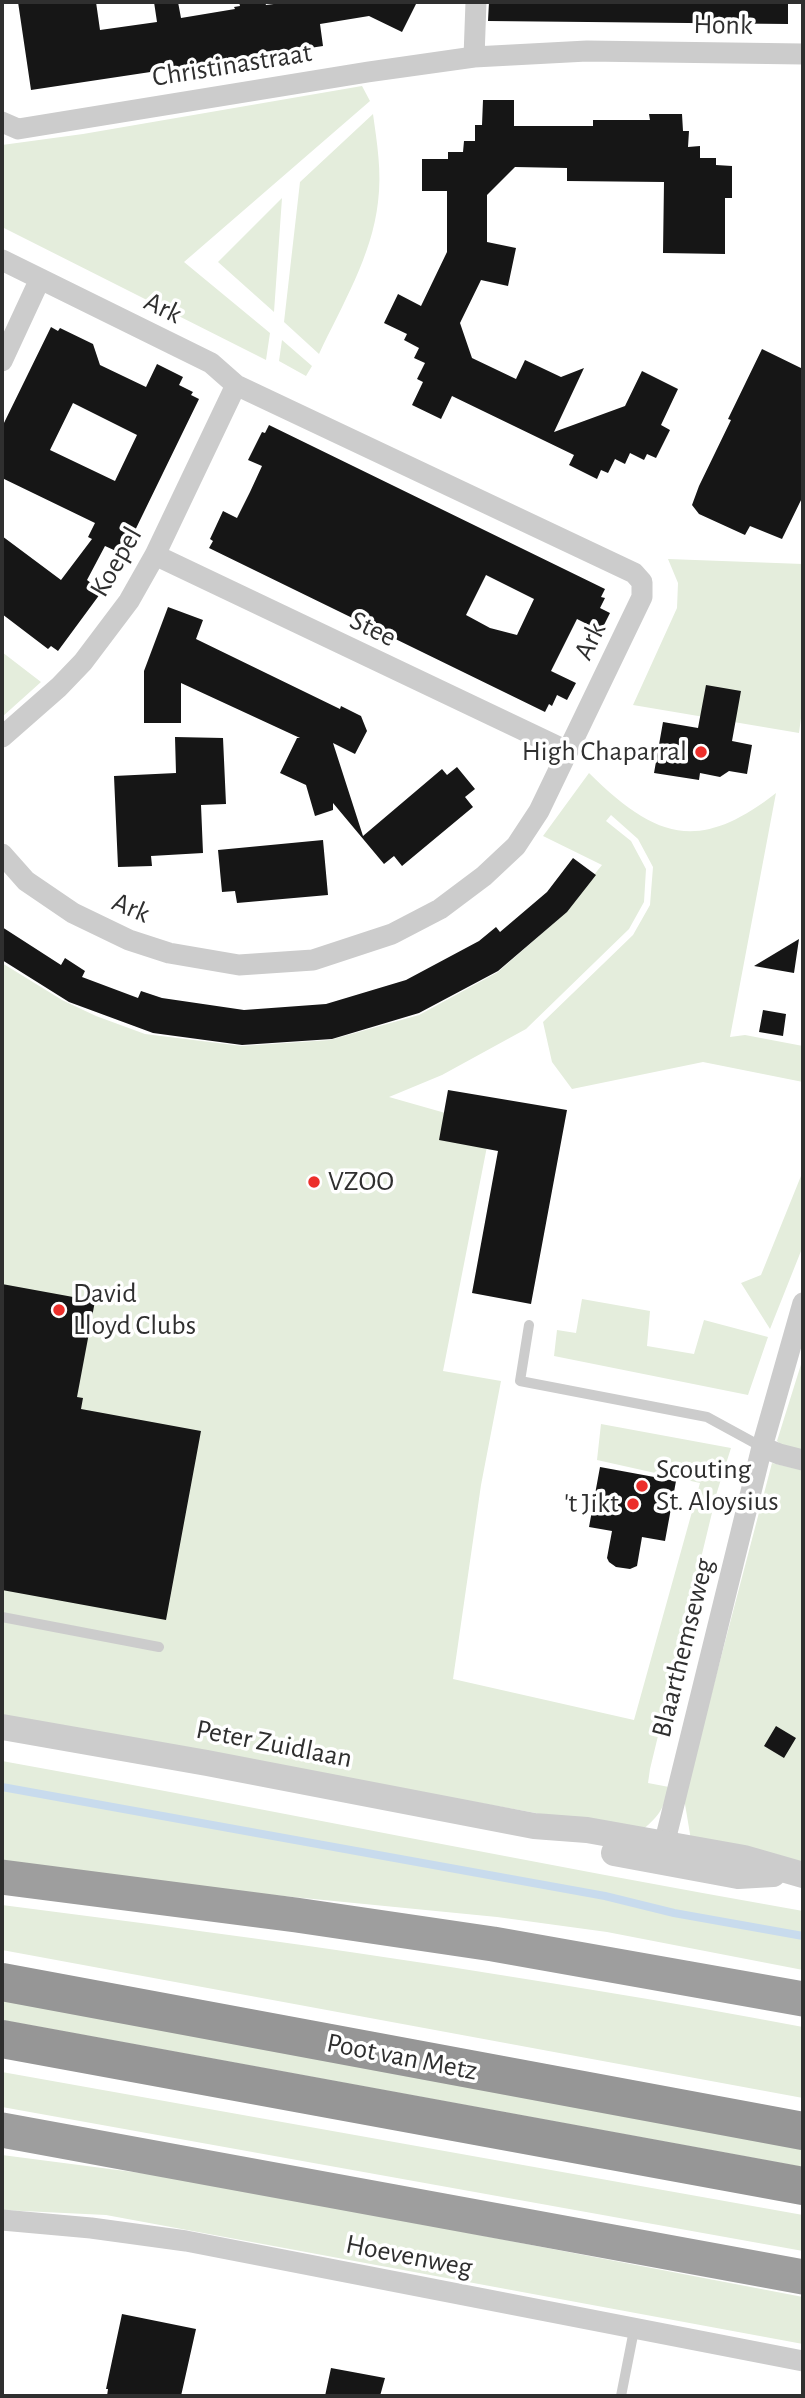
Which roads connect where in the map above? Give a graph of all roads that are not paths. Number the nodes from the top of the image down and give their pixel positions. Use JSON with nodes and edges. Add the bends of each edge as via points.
{"nodes":[{"id":1,"x":476,"y":2,"type":"edge"},
{"id":2,"x":803,"y":54,"type":"edge"},
{"id":3,"x":474,"y":57,"type":"junction"},
{"id":4,"x":2,"y":122,"type":"edge"},
{"id":5,"x":2,"y":260,"type":"edge"},
{"id":6,"x":40,"y":279,"type":"junction"},
{"id":7,"x":2,"y":361,"type":"edge"},
{"id":8,"x":236,"y":385,"type":"junction"},
{"id":9,"x":156,"y":555,"type":"junction"},
{"id":10,"x":2,"y":737,"type":"edge"},
{"id":11,"x":568,"y":751,"type":"junction"},
{"id":12,"x":2,"y":853,"type":"edge"},
{"id":13,"x":803,"y":1303,"type":"edge"},
{"id":14,"x":529,"y":1325,"type":"dead end"},
{"id":15,"x":762,"y":1447,"type":"junction"},
{"id":16,"x":803,"y":1460,"type":"edge"},
{"id":17,"x":2,"y":1617,"type":"edge"},
{"id":18,"x":159,"y":1647,"type":"dead end"},
{"id":19,"x":2,"y":1727,"type":"edge"},
{"id":20,"x":662,"y":1853,"type":"junction"},
{"id":21,"x":796,"y":1874,"type":"edge"},
{"id":22,"x":2,"y":1877,"type":"edge"},
{"id":23,"x":2,"y":1982,"type":"edge"},
{"id":24,"x":803,"y":1999,"type":"edge"},
{"id":25,"x":2,"y":2039,"type":"edge"},
{"id":26,"x":2,"y":2130,"type":"edge"},
{"id":27,"x":803,"y":2131,"type":"edge"},
{"id":28,"x":803,"y":2186,"type":"edge"},
{"id":29,"x":2,"y":2220,"type":"edge"},
{"id":30,"x":803,"y":2277,"type":"edge"},
{"id":31,"x":634,"y":2330,"type":"junction"},
{"id":32,"x":803,"y":2361,"type":"edge"},
{"id":33,"x":621,"y":2396,"type":"edge"}],
"edges":[{"from":1,"to":3,"type":"street"},
{"from":2,"to":3,"type":"street","name":"Honk","via":[[587,51]]},
{"from":3,"to":4,"type":"street","name":"Christinastraat","via":[[18,129]]},
{"from":5,"to":6,"type":"street","name":"Ark"},
{"from":6,"to":7,"type":"street"},
{"from":6,"to":8,"type":"street","name":"Ark","via":[[211,363]]},
{"from":8,"to":9,"type":"street","name":"Koepel"},
{"from":8,"to":11,"type":"street","name":"Ark","via":[[634,573],[642,582],[642,597]]},
{"from":9,"to":10,"type":"street","name":"Koepel","via":[[130,601],[83,662]]},
{"from":9,"to":11,"type":"street","name":"Stee"},
{"from":11,"to":12,"type":"street","name":"Ark","via":[[516,846],[484,876],[440,909],[392,934],[313,960],[239,965],[169,953],[129,940],[73,913],[26,881]]},
{"from":13,"to":15,"type":"street","name":"Blaarthemseweg"},
{"from":14,"to":15,"type":"lane","via":[[520,1381],[707,1417]]},
{"from":15,"to":16,"type":"street"},
{"from":15,"to":20,"type":"street","name":"Blaarthemseweg"},
{"from":17,"to":18,"type":"lane"},
{"from":19,"to":20,"type":"street","name":"Peter Zuidlaan","via":[[534,1826],[574,1844]]},
{"from":20,"to":21,"type":"street","name":"Peter Zuidlaan","via":[[738,1876]]},
{"from":22,"to":24,"type":"highway","via":[[493,1944]]},
{"from":23,"to":27,"type":"highway","name":"Poot van Metz"},
{"from":25,"to":28,"type":"highway","name":"Poot van Metz"},
{"from":26,"to":30,"type":"highway"},
{"from":29,"to":31,"type":"street","name":"Hoevenweg","via":[[186,2241]]},
{"from":31,"to":32,"type":"street","name":"Hoevenweg"},
{"from":31,"to":33,"type":"lane"}]}
